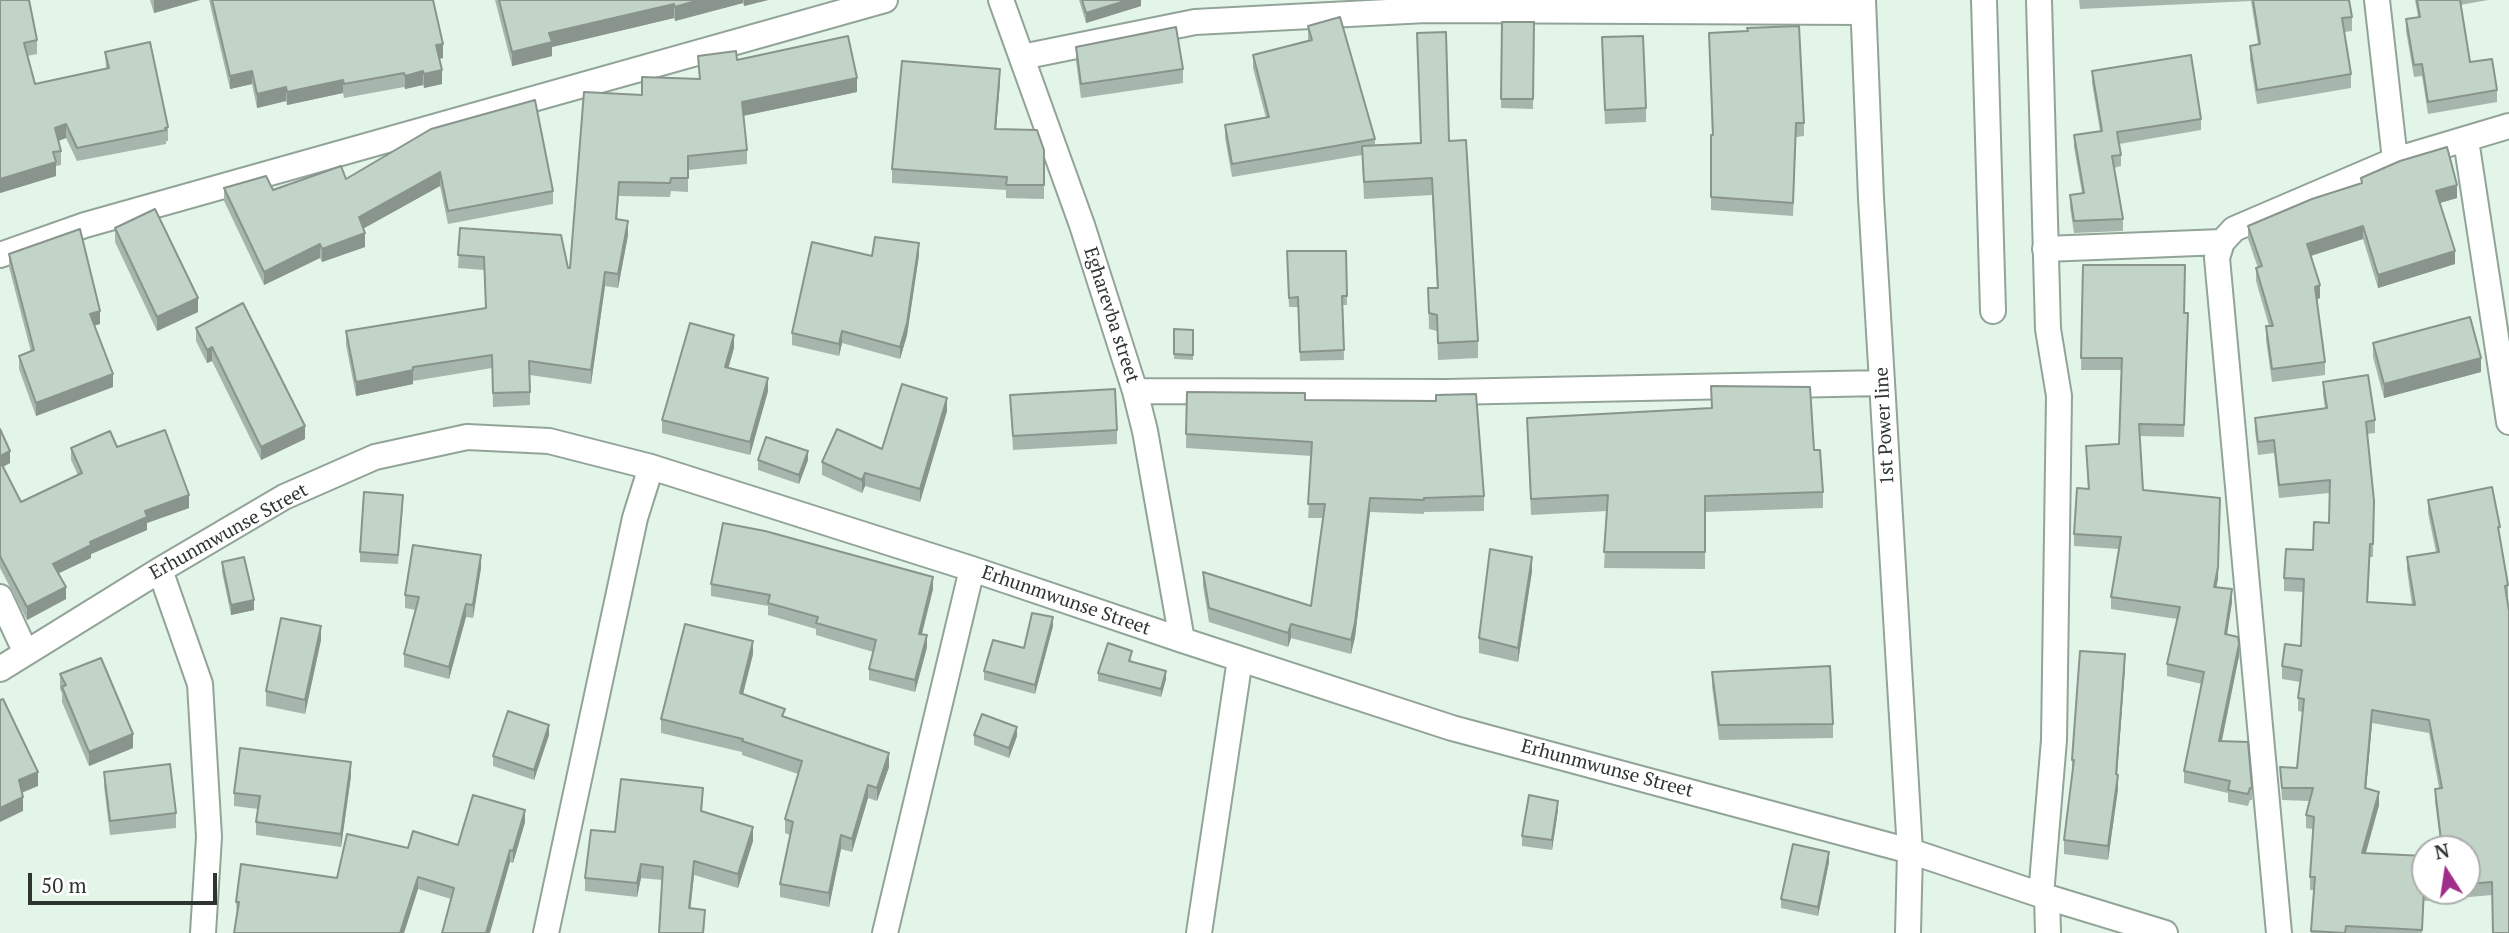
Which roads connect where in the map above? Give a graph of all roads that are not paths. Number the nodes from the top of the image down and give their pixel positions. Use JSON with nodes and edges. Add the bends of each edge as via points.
{"nodes":[{"id":1,"x":885,"y":0,"type":"edge"},
{"id":2,"x":1001,"y":0,"type":"edge"},
{"id":3,"x":1984,"y":0,"type":"edge"},
{"id":4,"x":2039,"y":0,"type":"edge"},
{"id":5,"x":2377,"y":0,"type":"edge"},
{"id":6,"x":1863,"y":6,"type":"edge"},
{"id":7,"x":1022,"y":57,"type":"junction"},
{"id":8,"x":2509,"y":126,"type":"edge"},
{"id":9,"x":2466,"y":140,"type":"junction"},
{"id":10,"x":2395,"y":160,"type":"junction"},
{"id":11,"x":2222,"y":242,"type":"junction"},
{"id":12,"x":2045,"y":249,"type":"junction"},
{"id":13,"x":0,"y":255,"type":"edge"},
{"id":14,"x":1993,"y":311,"type":"dead end"},
{"id":15,"x":1882,"y":383,"type":"junction"},
{"id":16,"x":2507,"y":386,"type":"edge"},
{"id":17,"x":1135,"y":391,"type":"junction"},
{"id":18,"x":2509,"y":422,"type":"edge"},
{"id":19,"x":651,"y":467,"type":"junction"},
{"id":20,"x":972,"y":569,"type":"junction"},
{"id":21,"x":160,"y":570,"type":"junction"},
{"id":22,"x":0,"y":597,"type":"edge"},
{"id":23,"x":1182,"y":640,"type":"junction"},
{"id":24,"x":26,"y":653,"type":"junction"},
{"id":25,"x":1240,"y":659,"type":"junction"},
{"id":26,"x":0,"y":669,"type":"edge"},
{"id":27,"x":1910,"y":851,"type":"junction"},
{"id":28,"x":2044,"y":896,"type":"junction"},
{"id":29,"x":203,"y":933,"type":"edge"},
{"id":30,"x":546,"y":933,"type":"edge"},
{"id":31,"x":885,"y":933,"type":"edge"},
{"id":32,"x":1199,"y":933,"type":"edge"},
{"id":33,"x":1908,"y":933,"type":"edge"},
{"id":34,"x":2048,"y":933,"type":"edge"},
{"id":35,"x":2165,"y":933,"type":"edge"},
{"id":36,"x":2279,"y":933,"type":"edge"}],
"edges":[{"from":1,"to":13,"type":"street","via":[[85,225]]},
{"from":2,"to":7,"type":"street","name":"Egharevba street"},
{"from":3,"to":14,"type":"street"},
{"from":4,"to":12,"type":"street"},
{"from":5,"to":10,"type":"street"},
{"from":6,"to":7,"type":"street","via":[[1426,10],[1195,22]]},
{"from":6,"to":15,"type":"street","name":"1st Power line"},
{"from":7,"to":17,"type":"street","name":"Egharevba street"},
{"from":8,"to":9,"type":"street"},
{"from":9,"to":10,"type":"street"},
{"from":9,"to":16,"type":"street"},
{"from":10,"to":11,"type":"street","via":[[2234,229]]},
{"from":11,"to":12,"type":"street"},
{"from":11,"to":36,"type":"street","via":[[2217,258]]},
{"from":12,"to":28,"type":"street","via":[[2048,329],[2059,396],[2054,740]]},
{"from":15,"to":17,"type":"street","via":[[1447,392]]},
{"from":15,"to":27,"type":"street","name":"1st Power line"},
{"from":16,"to":18,"type":"street"},
{"from":17,"to":23,"type":"street","name":"Egharevba street"},
{"from":19,"to":20,"type":"street","name":"Erhunmwunse Street"},
{"from":19,"to":21,"type":"street","name":"Erhunmwunse Street","via":[[550,441],[467,437],[375,457],[284,497]]},
{"from":19,"to":30,"type":"street","via":[[635,518]]},
{"from":20,"to":23,"type":"street","name":"Erhunmwunse Street"},
{"from":20,"to":31,"type":"street"},
{"from":21,"to":24,"type":"street","name":"Erhunmwunse Street"},
{"from":21,"to":29,"type":"street","via":[[200,684],[209,837]]},
{"from":22,"to":24,"type":"street"},
{"from":23,"to":25,"type":"street","name":"Erhunmwunse Street"},
{"from":24,"to":26,"type":"street","name":"Erhunmwunse Street"},
{"from":25,"to":27,"type":"street","name":"Erhunmwunse Street","via":[[1452,728]]},
{"from":25,"to":32,"type":"street"},
{"from":27,"to":28,"type":"street","name":"Erhunmwunse Street"},
{"from":27,"to":33,"type":"street","name":"1st Power line"},
{"from":28,"to":34,"type":"street"},
{"from":28,"to":35,"type":"street","name":"Erhunmwunse Street"}]}
